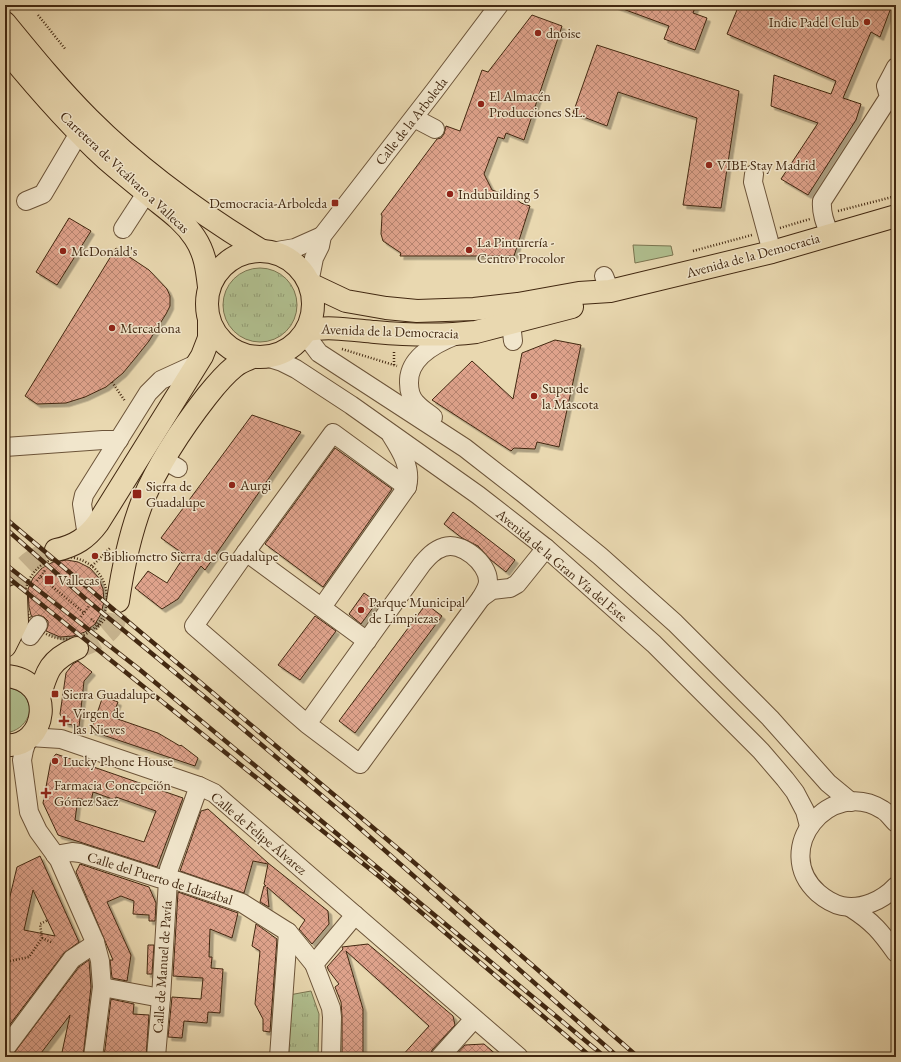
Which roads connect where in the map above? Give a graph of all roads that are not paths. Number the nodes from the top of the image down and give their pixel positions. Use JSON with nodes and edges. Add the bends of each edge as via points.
{"nodes":[{"id":1,"x":499,"y":5,"type":"edge"},
{"id":2,"x":5,"y":23,"type":"edge"},
{"id":3,"x":5,"y":49,"type":"edge"},
{"id":4,"x":896,"y":67,"type":"edge"},
{"id":5,"x":414,"y":118,"type":"junction"},
{"id":6,"x":435,"y":128,"type":"dead end"},
{"id":7,"x":79,"y":133,"type":"junction"},
{"id":8,"x":754,"y":174,"type":"dead end"},
{"id":9,"x":147,"y":192,"type":"junction"},
{"id":10,"x":26,"y":201,"type":"dead end"},
{"id":11,"x":896,"y":216,"type":"edge"},
{"id":12,"x":123,"y":229,"type":"dead end"},
{"id":13,"x":830,"y":235,"type":"junction"},
{"id":14,"x":322,"y":236,"type":"junction"},
{"id":15,"x":266,"y":252,"type":"junction"},
{"id":16,"x":772,"y":252,"type":"junction"},
{"id":17,"x":310,"y":284,"type":"junction"},
{"id":18,"x":607,"y":284,"type":"junction"},
{"id":19,"x":209,"y":287,"type":"junction"},
{"id":20,"x":209,"y":321,"type":"junction"},
{"id":21,"x":307,"y":331,"type":"junction"},
{"id":22,"x":460,"y":334,"type":"junction"},
{"id":23,"x":259,"y":357,"type":"junction"},
{"id":24,"x":196,"y":364,"type":"junction"},
{"id":25,"x":389,"y":431,"type":"junction"},
{"id":26,"x":111,"y":440,"type":"junction"},
{"id":27,"x":5,"y":447,"type":"edge"},
{"id":28,"x":465,"y":448,"type":"junction"},
{"id":29,"x":407,"y":487,"type":"junction"},
{"id":30,"x":87,"y":536,"type":"junction"},
{"id":31,"x":546,"y":548,"type":"junction"},
{"id":32,"x":56,"y":550,"type":"tunnel mouth"},
{"id":33,"x":246,"y":552,"type":"junction"},
{"id":34,"x":481,"y":598,"type":"junction"},
{"id":35,"x":118,"y":601,"type":"tunnel mouth"},
{"id":36,"x":322,"y":607,"type":"junction"},
{"id":37,"x":24,"y":620,"type":"edge"},
{"id":38,"x":367,"y":641,"type":"junction"},
{"id":39,"x":5,"y":646,"type":"edge"},
{"id":40,"x":77,"y":648,"type":"tunnel mouth"},
{"id":41,"x":5,"y":676,"type":"edge"},
{"id":42,"x":40,"y":703,"type":"junction"},
{"id":43,"x":307,"y":724,"type":"junction"},
{"id":44,"x":28,"y":738,"type":"junction"},
{"id":45,"x":61,"y":739,"type":"junction"},
{"id":46,"x":5,"y":745,"type":"edge"},
{"id":47,"x":199,"y":786,"type":"junction"},
{"id":48,"x":851,"y":802,"type":"junction"},
{"id":49,"x":896,"y":823,"type":"edge"},
{"id":50,"x":809,"y":826,"type":"junction"},
{"id":51,"x":55,"y":855,"type":"junction"},
{"id":52,"x":168,"y":880,"type":"junction"},
{"id":53,"x":896,"y":886,"type":"edge"},
{"id":54,"x":851,"y":908,"type":"junction"},
{"id":55,"x":355,"y":915,"type":"junction"},
{"id":56,"x":288,"y":932,"type":"junction"},
{"id":57,"x":95,"y":942,"type":"junction"},
{"id":58,"x":896,"y":953,"type":"edge"},
{"id":59,"x":314,"y":964,"type":"junction"},
{"id":60,"x":102,"y":988,"type":"junction"},
{"id":61,"x":161,"y":998,"type":"junction"},
{"id":62,"x":474,"y":1019,"type":"junction"},
{"id":63,"x":5,"y":1049,"type":"edge"},
{"id":64,"x":93,"y":1057,"type":"edge"},
{"id":65,"x":156,"y":1057,"type":"edge"},
{"id":66,"x":279,"y":1057,"type":"edge"},
{"id":67,"x":331,"y":1057,"type":"edge"},
{"id":68,"x":440,"y":1057,"type":"edge"},
{"id":69,"x":519,"y":1057,"type":"edge"}],
"edges":[{"from":1,"to":5,"type":"street","name":"Calle de la Arboleda"},
{"from":2,"to":15,"type":"main road","name":"Carretera de Vicálvaro a Vallecas","via":[[60,89],[120,148],[183,200]]},
{"from":3,"to":7,"type":"main road","name":"Carretera de Vicálvaro a Vallecas"},
{"from":4,"to":13,"type":"street","via":[[886,86],[889,97],[822,201],[822,216]]},
{"from":5,"to":6,"type":"street"},
{"from":5,"to":14,"type":"street","name":"Calle de la Arboleda"},
{"from":7,"to":9,"type":"main road","name":"Carretera de Vicálvaro a Vallecas","via":[[109,162]]},
{"from":7,"to":10,"type":"street","via":[[43,194]]},
{"from":8,"to":16,"type":"street","via":[[753,182]]},
{"from":9,"to":12,"type":"street"},
{"from":9,"to":19,"type":"main road","name":"Carretera de Vicálvaro a Vallecas","via":[[175,215],[195,238],[202,250]]},
{"from":11,"to":13,"type":"main road","name":"Avenida de la Democracia"},
{"from":13,"to":16,"type":"main road","name":"Avenida de la Democracia"},
{"from":14,"to":15,"type":"street","name":"Calle de la Arboleda","via":[[295,248]]},
{"from":14,"to":17,"type":"street","name":"Calle de la Arboleda","via":[[314,258]]},
{"from":15,"to":17,"type":"main road","via":[[283,255],[292,261]]},
{"from":15,"to":19,"type":"main road","via":[[242,256],[230,262]]},
{"from":16,"to":18,"type":"main road","name":"Avenida de la Democracia"},
{"from":17,"to":18,"type":"main road","name":"Avenida de la Democracia","via":[[346,301],[417,311],[518,304],[579,293]]},
{"from":17,"to":21,"type":"main road","via":[[314,301]]},
{"from":18,"to":22,"type":"main road","name":"Avenida de la Democracia","via":[[582,305],[512,332]]},
{"from":19,"to":20,"type":"main road"},
{"from":20,"to":23,"type":"main road","via":[[226,344],[236,352]]},
{"from":20,"to":24,"type":"main road","via":[[209,338]]},
{"from":21,"to":22,"type":"main road","name":"Avenida de la Democracia","via":[[333,328],[402,334]]},
{"from":21,"to":23,"type":"main road","via":[[288,349],[276,355]]},
{"from":21,"to":28,"type":"street","via":[[310,341],[319,353]]},
{"from":22,"to":28,"type":"street","via":[[430,348],[416,362],[409,378],[409,388],[416,403],[443,423]]},
{"from":23,"to":25,"type":"street","name":"Avenida de la Gran Vía del Este","via":[[282,362],[296,369]]},
{"from":23,"to":35,"type":"main road","via":[[236,365],[222,378],[193,414],[171,464],[143,500],[124,563]]},
{"from":24,"to":26,"type":"street","via":[[176,372],[157,384]]},
{"from":24,"to":30,"type":"main road","via":[[103,516]]},
{"from":25,"to":29,"type":"street","via":[[407,466]]},
{"from":25,"to":31,"type":"street","name":"Avenida de la Gran Vía del Este"},
{"from":26,"to":27,"type":"street"},
{"from":26,"to":30,"type":"street","via":[[84,496],[82,504]]},
{"from":28,"to":48,"type":"street","via":[[600,556],[674,623],[770,718],[828,783]]},
{"from":29,"to":33,"type":"street","via":[[333,433]]},
{"from":29,"to":36,"type":"street"},
{"from":30,"to":32,"type":"main road","via":[[78,543]]},
{"from":31,"to":34,"type":"street","via":[[517,584],[510,588],[492,590]]},
{"from":31,"to":50,"type":"street","name":"Avenida de la Gran Vía del Este","via":[[654,644],[761,751],[796,792]]},
{"from":33,"to":36,"type":"street"},
{"from":33,"to":43,"type":"street","via":[[194,626]]},
{"from":34,"to":38,"type":"street","via":[[488,581],[480,561],[456,546],[444,547],[422,564]]},
{"from":34,"to":43,"type":"street","via":[[360,764]]},
{"from":36,"to":38,"type":"street"},
{"from":37,"to":39,"type":"main road"},
{"from":38,"to":43,"type":"street"},
{"from":40,"to":42,"type":"main road","via":[[52,664]]},
{"from":41,"to":42,"type":"main road","via":[[16,677],[26,682],[34,689]]},
{"from":42,"to":44,"type":"main road","via":[[41,718]]},
{"from":42,"to":45,"type":"street","name":"Calle de Felipe Álvarez","via":[[48,726]]},
{"from":44,"to":45,"type":"street","name":"Calle de Felipe Álvarez"},
{"from":44,"to":46,"type":"main road","via":[[19,743]]},
{"from":44,"to":51,"type":"street","via":[[22,760],[30,812],[38,831]]},
{"from":45,"to":47,"type":"street","name":"Calle de Felipe Álvarez"},
{"from":47,"to":52,"type":"street","name":"Calle de Manuel de Pavía"},
{"from":47,"to":55,"type":"street","name":"Calle de Felipe Álvarez","via":[[214,793]]},
{"from":48,"to":49,"type":"street","via":[[865,802],[884,810]]},
{"from":48,"to":50,"type":"street","via":[[839,803],[827,809]]},
{"from":50,"to":54,"type":"street","via":[[800,856],[802,870],[812,887],[825,899]]},
{"from":51,"to":52,"type":"street","name":"Calle del Puerto de Idiazábal","via":[[80,853]]},
{"from":51,"to":57,"type":"street"},
{"from":52,"to":56,"type":"street","name":"Calle del Puerto de Idiazábal","via":[[178,881],[242,903]]},
{"from":52,"to":61,"type":"street","name":"Calle de Manuel de Pavía"},
{"from":53,"to":54,"type":"street","via":[[877,901]]},
{"from":54,"to":58,"type":"street","via":[[867,918]]},
{"from":55,"to":59,"type":"street"},
{"from":55,"to":62,"type":"street","name":"Calle de Felipe Álvarez"},
{"from":56,"to":59,"type":"street","name":"Calle del Puerto de Idiazábal"},
{"from":56,"to":66,"type":"street"},
{"from":57,"to":60,"type":"street","via":[[100,961]]},
{"from":57,"to":63,"type":"street","via":[[72,959]]},
{"from":59,"to":67,"type":"street","name":"Calle del Puerto de Idiazábal","via":[[331,1008]]},
{"from":60,"to":61,"type":"street"},
{"from":60,"to":64,"type":"street"},
{"from":61,"to":65,"type":"street","name":"Calle de Manuel de Pavía"},
{"from":62,"to":68,"type":"street"},
{"from":62,"to":69,"type":"street","name":"Calle de Felipe Álvarez"}]}
